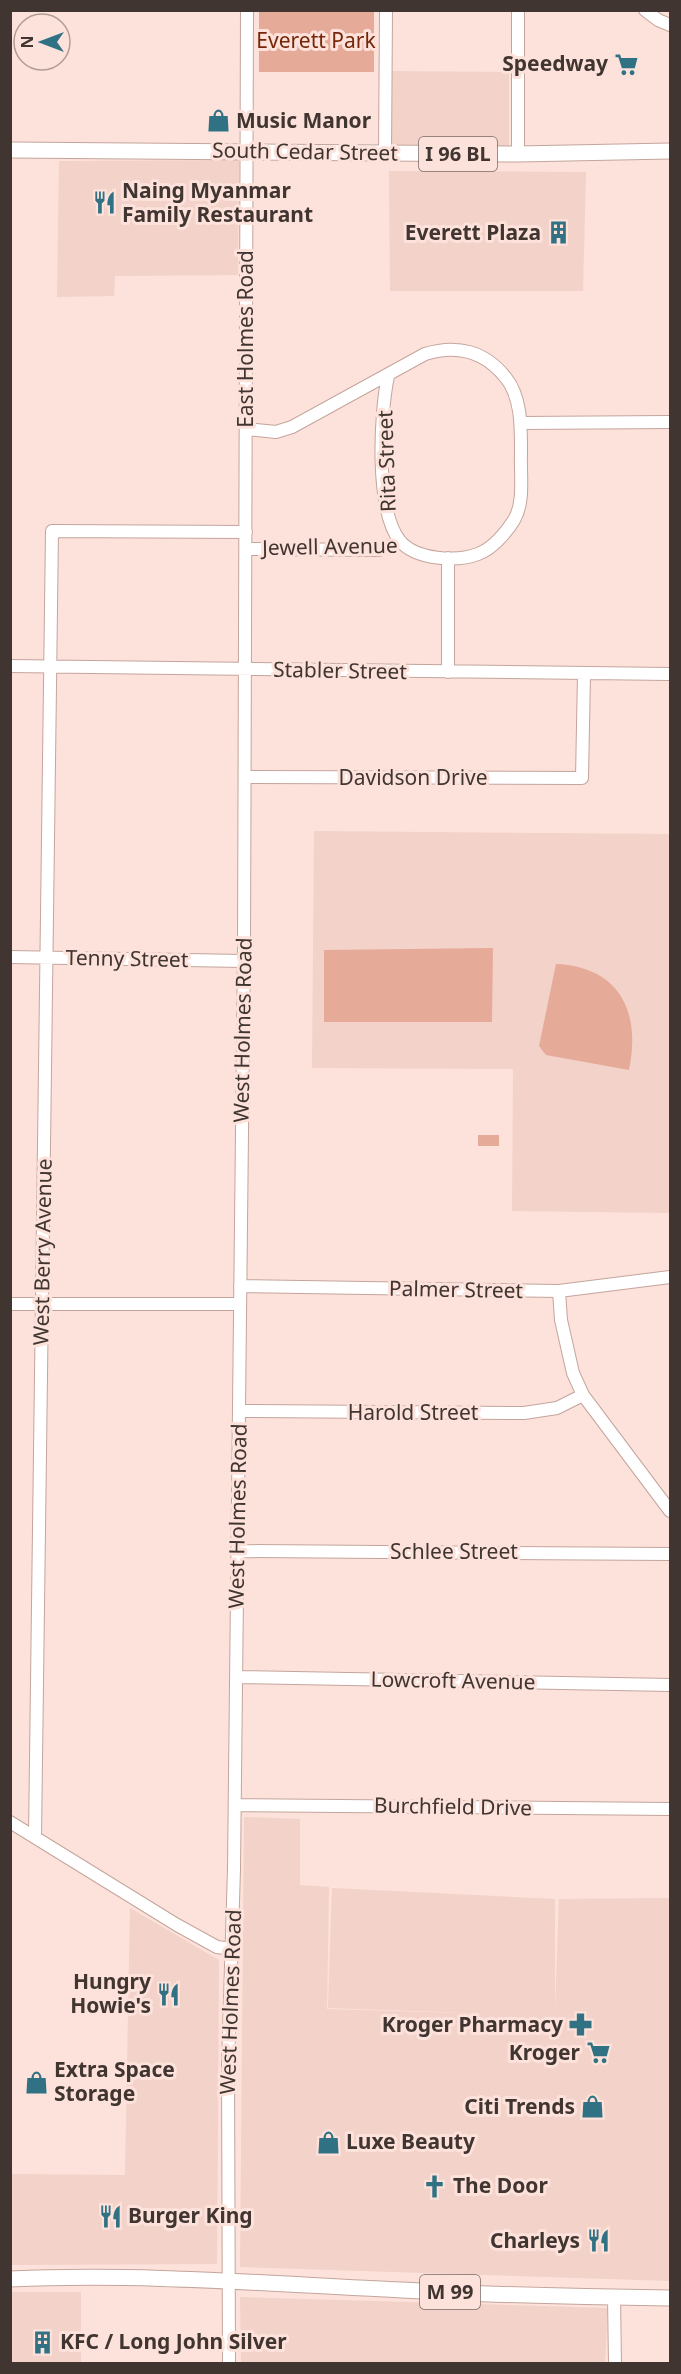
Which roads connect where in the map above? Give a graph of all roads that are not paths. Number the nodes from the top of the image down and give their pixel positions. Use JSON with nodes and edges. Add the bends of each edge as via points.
{"nodes":[{"id":1,"x":247,"y":10,"type":"edge"},
{"id":2,"x":386,"y":10,"type":"edge"},
{"id":3,"x":518,"y":10,"type":"edge"},
{"id":4,"x":645,"y":10,"type":"edge"},
{"id":5,"x":670,"y":25,"type":"edge"},
{"id":6,"x":10,"y":150,"type":"edge"},
{"id":7,"x":246,"y":150,"type":"junction"},
{"id":8,"x":670,"y":151,"type":"edge"},
{"id":9,"x":385,"y":153,"type":"junction"},
{"id":10,"x":518,"y":154,"type":"junction"},
{"id":11,"x":388,"y":376,"type":"junction"},
{"id":12,"x":521,"y":423,"type":"junction"},
{"id":13,"x":670,"y":423,"type":"edge"},
{"id":14,"x":246,"y":429,"type":"junction"},
{"id":15,"x":52,"y":531,"type":"joint"},
{"id":16,"x":246,"y":532,"type":"junction"},
{"id":17,"x":401,"y":542,"type":"junction"},
{"id":18,"x":246,"y":549,"type":"junction"},
{"id":19,"x":448,"y":558,"type":"junction"},
{"id":20,"x":10,"y":666,"type":"edge"},
{"id":21,"x":50,"y":666,"type":"junction"},
{"id":22,"x":245,"y":668,"type":"junction"},
{"id":23,"x":448,"y":672,"type":"junction"},
{"id":24,"x":584,"y":674,"type":"junction"},
{"id":25,"x":670,"y":674,"type":"edge"},
{"id":26,"x":245,"y":777,"type":"junction"},
{"id":27,"x":10,"y":957,"type":"edge"},
{"id":28,"x":46,"y":957,"type":"junction"},
{"id":29,"x":244,"y":961,"type":"junction"},
{"id":30,"x":670,"y":1277,"type":"edge"},
{"id":31,"x":240,"y":1286,"type":"junction"},
{"id":32,"x":559,"y":1292,"type":"junction"},
{"id":33,"x":10,"y":1304,"type":"edge"},
{"id":34,"x":42,"y":1304,"type":"junction"},
{"id":35,"x":240,"y":1304,"type":"junction"},
{"id":36,"x":584,"y":1395,"type":"junction"},
{"id":37,"x":239,"y":1411,"type":"junction"},
{"id":38,"x":670,"y":1511,"type":"edge"},
{"id":39,"x":237,"y":1551,"type":"junction"},
{"id":40,"x":670,"y":1554,"type":"edge"},
{"id":41,"x":236,"y":1677,"type":"junction"},
{"id":42,"x":670,"y":1685,"type":"edge"},
{"id":43,"x":235,"y":1804,"type":"junction"},
{"id":44,"x":670,"y":1809,"type":"edge"},
{"id":45,"x":10,"y":1822,"type":"edge"},
{"id":46,"x":35,"y":1837,"type":"junction"},
{"id":47,"x":232,"y":1949,"type":"junction"},
{"id":48,"x":10,"y":2279,"type":"edge"},
{"id":49,"x":230,"y":2280,"type":"junction"},
{"id":50,"x":614,"y":2297,"type":"junction"},
{"id":51,"x":670,"y":2298,"type":"edge"},
{"id":52,"x":229,"y":2364,"type":"edge"},
{"id":53,"x":615,"y":2364,"type":"edge"}],
"edges":[{"from":1,"to":7,"type":"street","name":"East Holmes Road"},
{"from":2,"to":9,"type":"street"},
{"from":3,"to":10,"type":"street"},
{"from":4,"to":5,"type":"street"},
{"from":6,"to":7,"type":"main road","name":"South Cedar Street","number":"I 96 BL"},
{"from":7,"to":9,"type":"main road","name":"South Cedar Street","number":"I 96 BL"},
{"from":7,"to":14,"type":"street","name":"East Holmes Road"},
{"from":8,"to":10,"type":"main road","name":"South Cedar Street","number":"I 96 BL"},
{"from":9,"to":10,"type":"main road","name":"South Cedar Street","number":"I 96 BL"},
{"from":11,"to":12,"type":"street","via":[[425,354],[457,348],[492,363],[508,379]]},
{"from":11,"to":14,"type":"street","via":[[292,427],[276,432]]},
{"from":11,"to":17,"type":"street","name":"Rita Street","via":[[383,427],[385,505],[389,523]]},
{"from":12,"to":13,"type":"street"},
{"from":12,"to":19,"type":"street","name":"Jewell Avenue","via":[[520,502],[515,519],[501,537],[479,554]]},
{"from":14,"to":16,"type":"street","name":"East Holmes Road"},
{"from":15,"to":16,"type":"street","name":"Jewell Avenue"},
{"from":15,"to":21,"type":"street","name":"West Berry Avenue"},
{"from":16,"to":18,"type":"street","name":"East Holmes Road"},
{"from":17,"to":18,"type":"street","name":"Jewell Avenue","via":[[379,550]]},
{"from":17,"to":19,"type":"street","name":"Jewell Avenue","via":[[425,554]]},
{"from":18,"to":22,"type":"street","name":"East Holmes Road"},
{"from":19,"to":23,"type":"street"},
{"from":20,"to":21,"type":"street","name":"Stabler Street"},
{"from":21,"to":22,"type":"street","name":"Stabler Street"},
{"from":21,"to":28,"type":"street","name":"West Berry Avenue"},
{"from":22,"to":23,"type":"street","name":"Stabler Street"},
{"from":22,"to":26,"type":"street","name":"West Holmes Road"},
{"from":23,"to":24,"type":"street","name":"Stabler Street"},
{"from":24,"to":25,"type":"street","name":"Stabler Street"},
{"from":24,"to":26,"type":"street","name":"Davidson Drive","via":[[582,778]]},
{"from":26,"to":29,"type":"street","name":"West Holmes Road"},
{"from":27,"to":28,"type":"street","name":"Tenny Street"},
{"from":28,"to":29,"type":"street","name":"Tenny Street"},
{"from":28,"to":34,"type":"street","name":"West Berry Avenue"},
{"from":29,"to":31,"type":"street","name":"West Holmes Road"},
{"from":30,"to":32,"type":"street","name":"Palmer Street"},
{"from":31,"to":32,"type":"street","name":"Palmer Street"},
{"from":31,"to":35,"type":"street","name":"West Holmes Road"},
{"from":32,"to":36,"type":"street","via":[[573,1373]]},
{"from":33,"to":34,"type":"street"},
{"from":34,"to":35,"type":"street"},
{"from":34,"to":46,"type":"street","name":"West Berry Avenue"},
{"from":35,"to":37,"type":"street","name":"West Holmes Road"},
{"from":36,"to":37,"type":"street","name":"Harold Street","via":[[557,1408],[524,1413]]},
{"from":36,"to":38,"type":"street"},
{"from":37,"to":39,"type":"street","name":"West Holmes Road"},
{"from":39,"to":40,"type":"street","name":"Schlee Street"},
{"from":39,"to":41,"type":"street","name":"West Holmes Road"},
{"from":41,"to":42,"type":"street","name":"Lowcroft Avenue"},
{"from":41,"to":43,"type":"street","name":"West Holmes Road"},
{"from":43,"to":44,"type":"street","name":"Burchfield Drive"},
{"from":43,"to":47,"type":"street","name":"West Holmes Road"},
{"from":45,"to":46,"type":"street"},
{"from":46,"to":47,"type":"street","via":[[177,1925],[217,1947]]},
{"from":47,"to":49,"type":"street","name":"West Holmes Road"},
{"from":48,"to":49,"type":"main road","number":"M 99","via":[[82,2276]]},
{"from":49,"to":50,"type":"main road","number":"M 99"},
{"from":49,"to":52,"type":"street","name":"West Holmes Road"},
{"from":50,"to":51,"type":"main road","number":"M 99"},
{"from":50,"to":53,"type":"street"}]}
